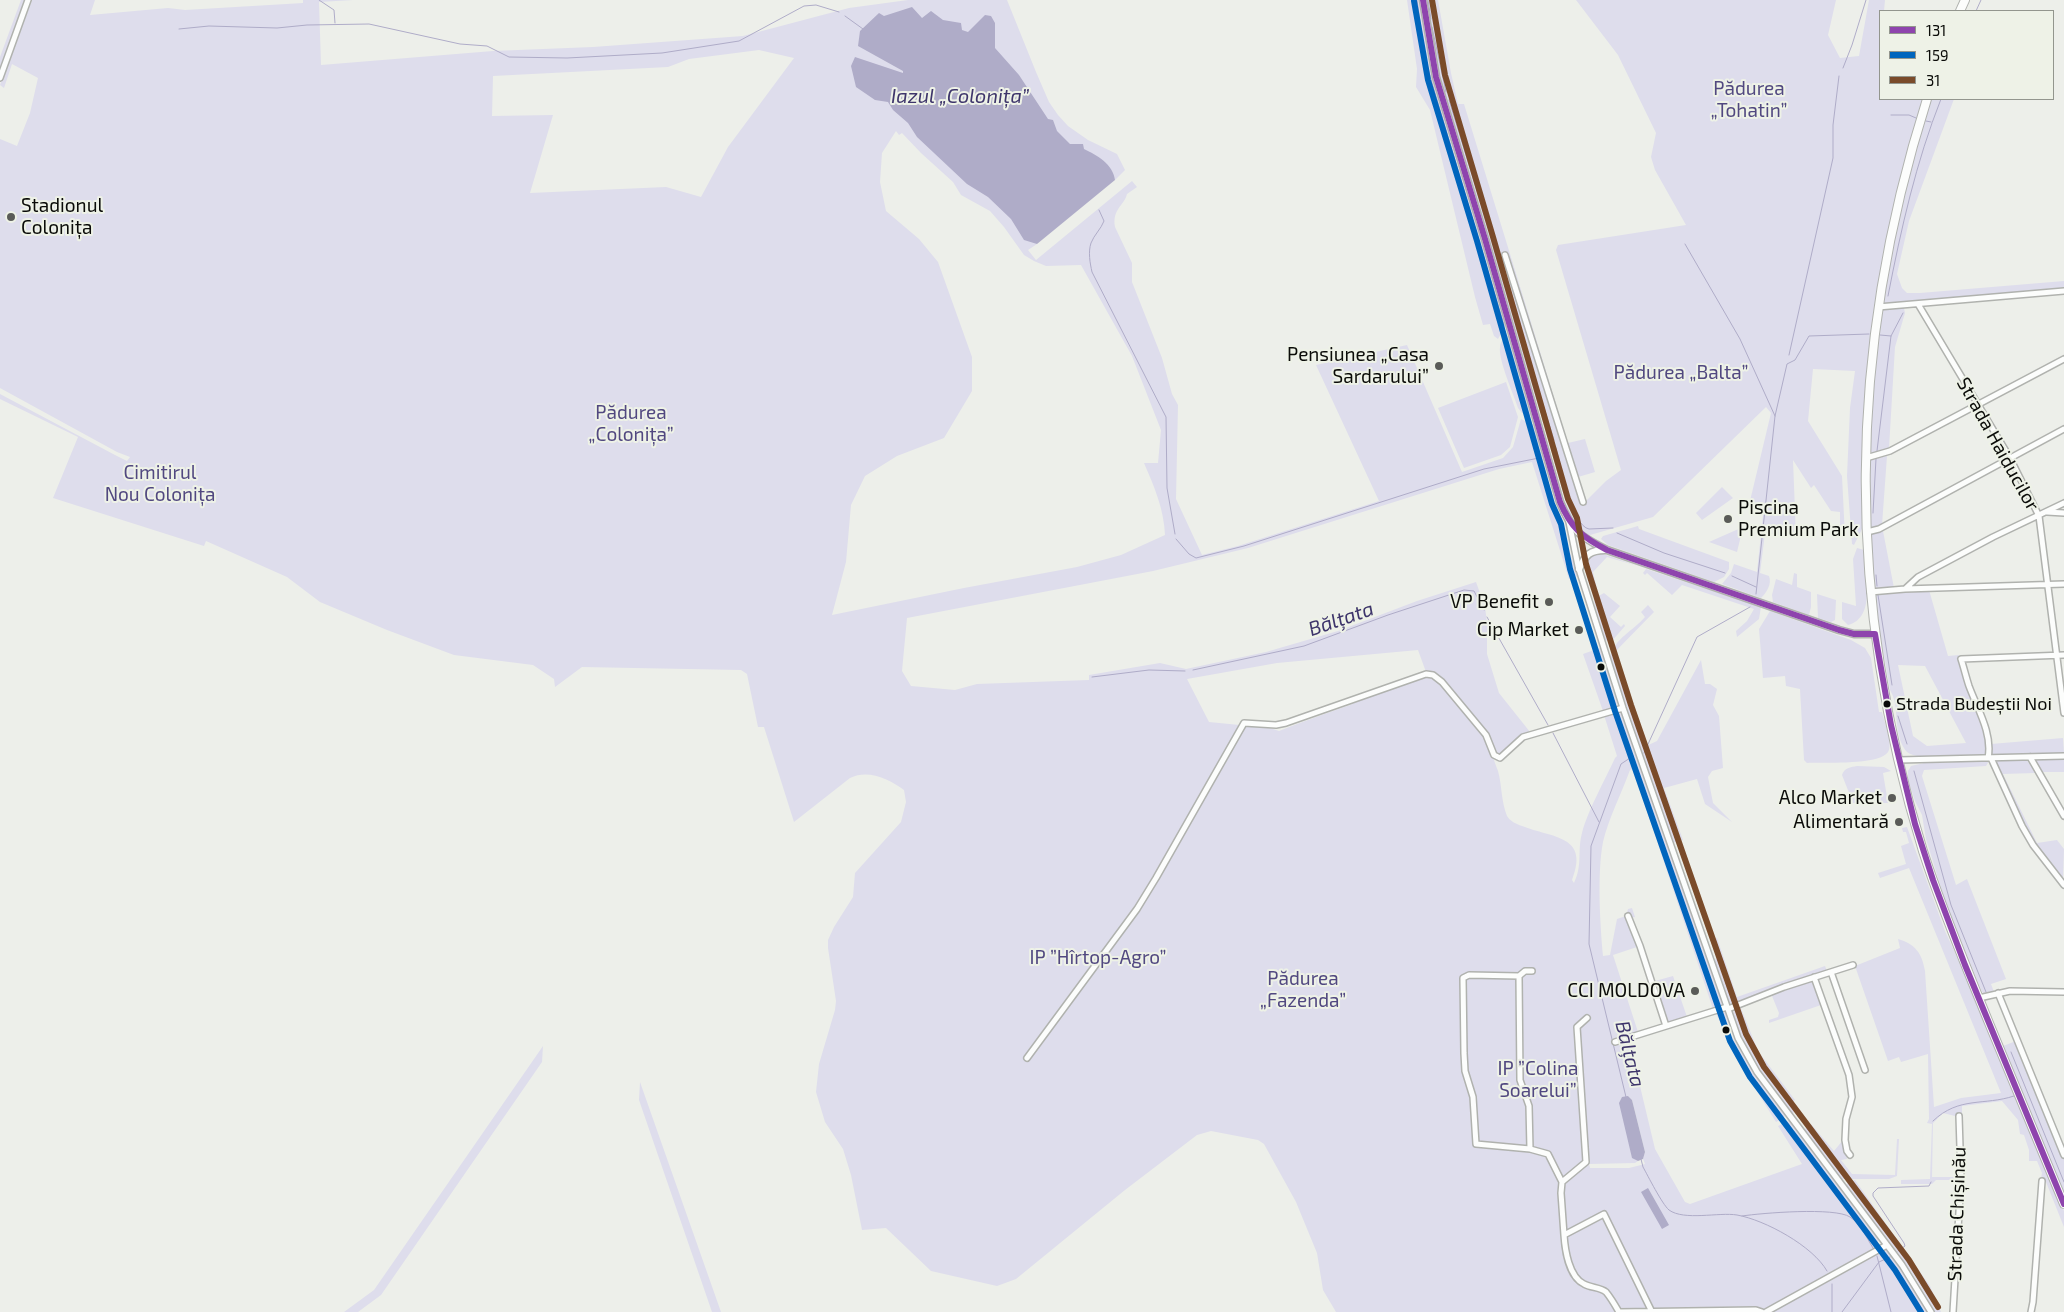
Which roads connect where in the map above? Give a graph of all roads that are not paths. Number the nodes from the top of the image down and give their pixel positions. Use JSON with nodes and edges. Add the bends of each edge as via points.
{"nodes":[{"id":1,"x":28,"y":0,"type":"edge"},
{"id":2,"x":1423,"y":0,"type":"edge"},
{"id":3,"x":0,"y":78,"type":"edge"},
{"id":4,"x":1927,"y":100,"type":"edge"},
{"id":5,"x":1505,"y":255,"type":"dead end"},
{"id":6,"x":2064,"y":291,"type":"edge"},
{"id":7,"x":1918,"y":304,"type":"junction"},
{"id":8,"x":1877,"y":307,"type":"junction"},
{"id":9,"x":2064,"y":359,"type":"edge"},
{"id":10,"x":1978,"y":405,"type":"junction"},
{"id":11,"x":2064,"y":429,"type":"edge"},
{"id":12,"x":1866,"y":458,"type":"junction"},
{"id":13,"x":2010,"y":458,"type":"junction"},
{"id":14,"x":1583,"y":502,"type":"dead end"},
{"id":15,"x":2064,"y":503,"type":"edge"},
{"id":16,"x":2047,"y":512,"type":"junction"},
{"id":17,"x":2064,"y":513,"type":"edge"},
{"id":18,"x":2039,"y":516,"type":"junction"},
{"id":19,"x":1569,"y":521,"type":"junction"},
{"id":20,"x":1866,"y":532,"type":"junction"},
{"id":21,"x":1607,"y":550,"type":"junction"},
{"id":22,"x":1579,"y":569,"type":"junction"},
{"id":23,"x":2048,"y":584,"type":"junction"},
{"id":24,"x":2064,"y":584,"type":"edge"},
{"id":25,"x":1905,"y":589,"type":"junction"},
{"id":26,"x":1870,"y":592,"type":"junction"},
{"id":27,"x":1875,"y":634,"type":"junction"},
{"id":28,"x":2056,"y":655,"type":"junction"},
{"id":29,"x":2064,"y":655,"type":"edge"},
{"id":30,"x":1623,"y":708,"type":"junction"},
{"id":31,"x":2064,"y":713,"type":"edge"},
{"id":32,"x":2064,"y":756,"type":"edge"},
{"id":33,"x":2030,"y":757,"type":"junction"},
{"id":34,"x":1989,"y":758,"type":"junction"},
{"id":35,"x":1899,"y":760,"type":"junction"},
{"id":36,"x":2064,"y":816,"type":"edge"},
{"id":37,"x":2064,"y":883,"type":"edge"},
{"id":38,"x":1628,"y":916,"type":"dead end"},
{"id":39,"x":1853,"y":965,"type":"dead end"},
{"id":40,"x":1532,"y":971,"type":"dead end"},
{"id":41,"x":1831,"y":972,"type":"junction"},
{"id":42,"x":1519,"y":976,"type":"junction"},
{"id":43,"x":1814,"y":977,"type":"junction"},
{"id":44,"x":2064,"y":992,"type":"edge"},
{"id":45,"x":1998,"y":993,"type":"junction"},
{"id":46,"x":1979,"y":998,"type":"junction"},
{"id":47,"x":1727,"y":1008,"type":"junction"},
{"id":48,"x":1587,"y":1018,"type":"dead end"},
{"id":49,"x":1666,"y":1026,"type":"junction"},
{"id":50,"x":1615,"y":1042,"type":"dead end"},
{"id":51,"x":1027,"y":1058,"type":"dead end"},
{"id":52,"x":1865,"y":1070,"type":"dead end"},
{"id":53,"x":1959,"y":1116,"type":"dead end"},
{"id":54,"x":1530,"y":1149,"type":"junction"},
{"id":55,"x":2064,"y":1154,"type":"edge"},
{"id":56,"x":1850,"y":1155,"type":"dead end"},
{"id":57,"x":2042,"y":1181,"type":"dead end"},
{"id":58,"x":1562,"y":1182,"type":"junction"},
{"id":59,"x":2064,"y":1204,"type":"edge"},
{"id":60,"x":1564,"y":1235,"type":"junction"},
{"id":61,"x":1887,"y":1245,"type":"junction"},
{"id":62,"x":1651,"y":1310,"type":"junction"},
{"id":63,"x":1619,"y":1312,"type":"edge"},
{"id":64,"x":1764,"y":1312,"type":"edge"},
{"id":65,"x":1931,"y":1312,"type":"edge"},
{"id":66,"x":1953,"y":1312,"type":"edge"},
{"id":67,"x":2031,"y":1312,"type":"edge"}],
"edges":[{"from":1,"to":3,"type":"street"},
{"from":2,"to":19,"type":"main road","via":[[1436,77],[1560,502]]},
{"from":4,"to":8,"type":"highway","via":[[1900,192]]},
{"from":5,"to":14,"type":"street"},
{"from":6,"to":7,"type":"street"},
{"from":7,"to":8,"type":"street"},
{"from":7,"to":10,"type":"street","name":"Strada Haiducilor"},
{"from":8,"to":12,"type":"highway"},
{"from":9,"to":10,"type":"street"},
{"from":10,"to":12,"type":"street","via":[[1890,451]]},
{"from":10,"to":13,"type":"street","name":"Strada Haiducilor"},
{"from":11,"to":13,"type":"street"},
{"from":12,"to":20,"type":"highway"},
{"from":13,"to":18,"type":"street","name":"Strada Haiducilor"},
{"from":13,"to":20,"type":"street","via":[[1879,529]]},
{"from":15,"to":16,"type":"street"},
{"from":16,"to":17,"type":"street"},
{"from":16,"to":18,"type":"street"},
{"from":18,"to":23,"type":"street","name":"Strada Haiducilor"},
{"from":18,"to":25,"type":"street","via":[[1918,577]]},
{"from":19,"to":21,"type":"main road","via":[[1580,536]]},
{"from":19,"to":22,"type":"street","name":"Strada Chișinău"},
{"from":20,"to":26,"type":"highway"},
{"from":21,"to":22,"type":"main road","via":[[1588,553]]},
{"from":21,"to":27,"type":"main road","via":[[1839,630]]},
{"from":22,"to":30,"type":"street","name":"Strada Chișinău"},
{"from":23,"to":24,"type":"street"},
{"from":23,"to":25,"type":"street"},
{"from":23,"to":28,"type":"street","name":"Strada Haiducilor"},
{"from":25,"to":26,"type":"street"},
{"from":26,"to":27,"type":"highway"},
{"from":27,"to":35,"type":"highway"},
{"from":28,"to":29,"type":"street"},
{"from":28,"to":31,"type":"street","name":"Strada Haiducilor"},
{"from":28,"to":34,"type":"street","via":[[1962,659],[1988,737]]},
{"from":30,"to":47,"type":"street","name":"Strada Chișinău"},
{"from":30,"to":51,"type":"street","via":[[1523,737],[1500,758],[1494,755],[1486,735],[1442,682],[1426,674],[1286,723],[1244,723],[1142,901]]},
{"from":32,"to":33,"type":"street"},
{"from":33,"to":34,"type":"street"},
{"from":33,"to":36,"type":"street"},
{"from":34,"to":35,"type":"street"},
{"from":34,"to":37,"type":"street","via":[[2033,845]]},
{"from":35,"to":46,"type":"highway","via":[[1933,880]]},
{"from":38,"to":49,"type":"street"},
{"from":39,"to":41,"type":"street"},
{"from":40,"to":42,"type":"street"},
{"from":41,"to":43,"type":"street"},
{"from":41,"to":52,"type":"street"},
{"from":42,"to":54,"type":"street","via":[[1520,1080],[1529,1106]]},
{"from":42,"to":54,"type":"street","via":[[1469,975],[1463,978],[1464,1053],[1473,1097],[1476,1144]]},
{"from":43,"to":47,"type":"street"},
{"from":43,"to":56,"type":"street","via":[[1849,1075],[1852,1092],[1845,1146]]},
{"from":44,"to":45,"type":"street"},
{"from":45,"to":46,"type":"street"},
{"from":45,"to":55,"type":"street"},
{"from":46,"to":59,"type":"highway"},
{"from":47,"to":49,"type":"street"},
{"from":47,"to":61,"type":"street","name":"Strada Chișinău","via":[[1738,1038],[1757,1072]]},
{"from":48,"to":58,"type":"street","via":[[1577,1027],[1586,1162]]},
{"from":49,"to":50,"type":"street"},
{"from":53,"to":66,"type":"street","name":"Strada Chișinău","via":[[1961,1180]]},
{"from":54,"to":58,"type":"street","via":[[1548,1154]]},
{"from":57,"to":67,"type":"street"},
{"from":58,"to":60,"type":"street"},
{"from":60,"to":62,"type":"street","via":[[1604,1214]]},
{"from":60,"to":63,"type":"street","via":[[1566,1254],[1580,1281],[1605,1291]]},
{"from":61,"to":64,"type":"street"},
{"from":61,"to":65,"type":"street","name":"Strada Chișinău"},
{"from":62,"to":63,"type":"street"},
{"from":62,"to":64,"type":"street"}]}
